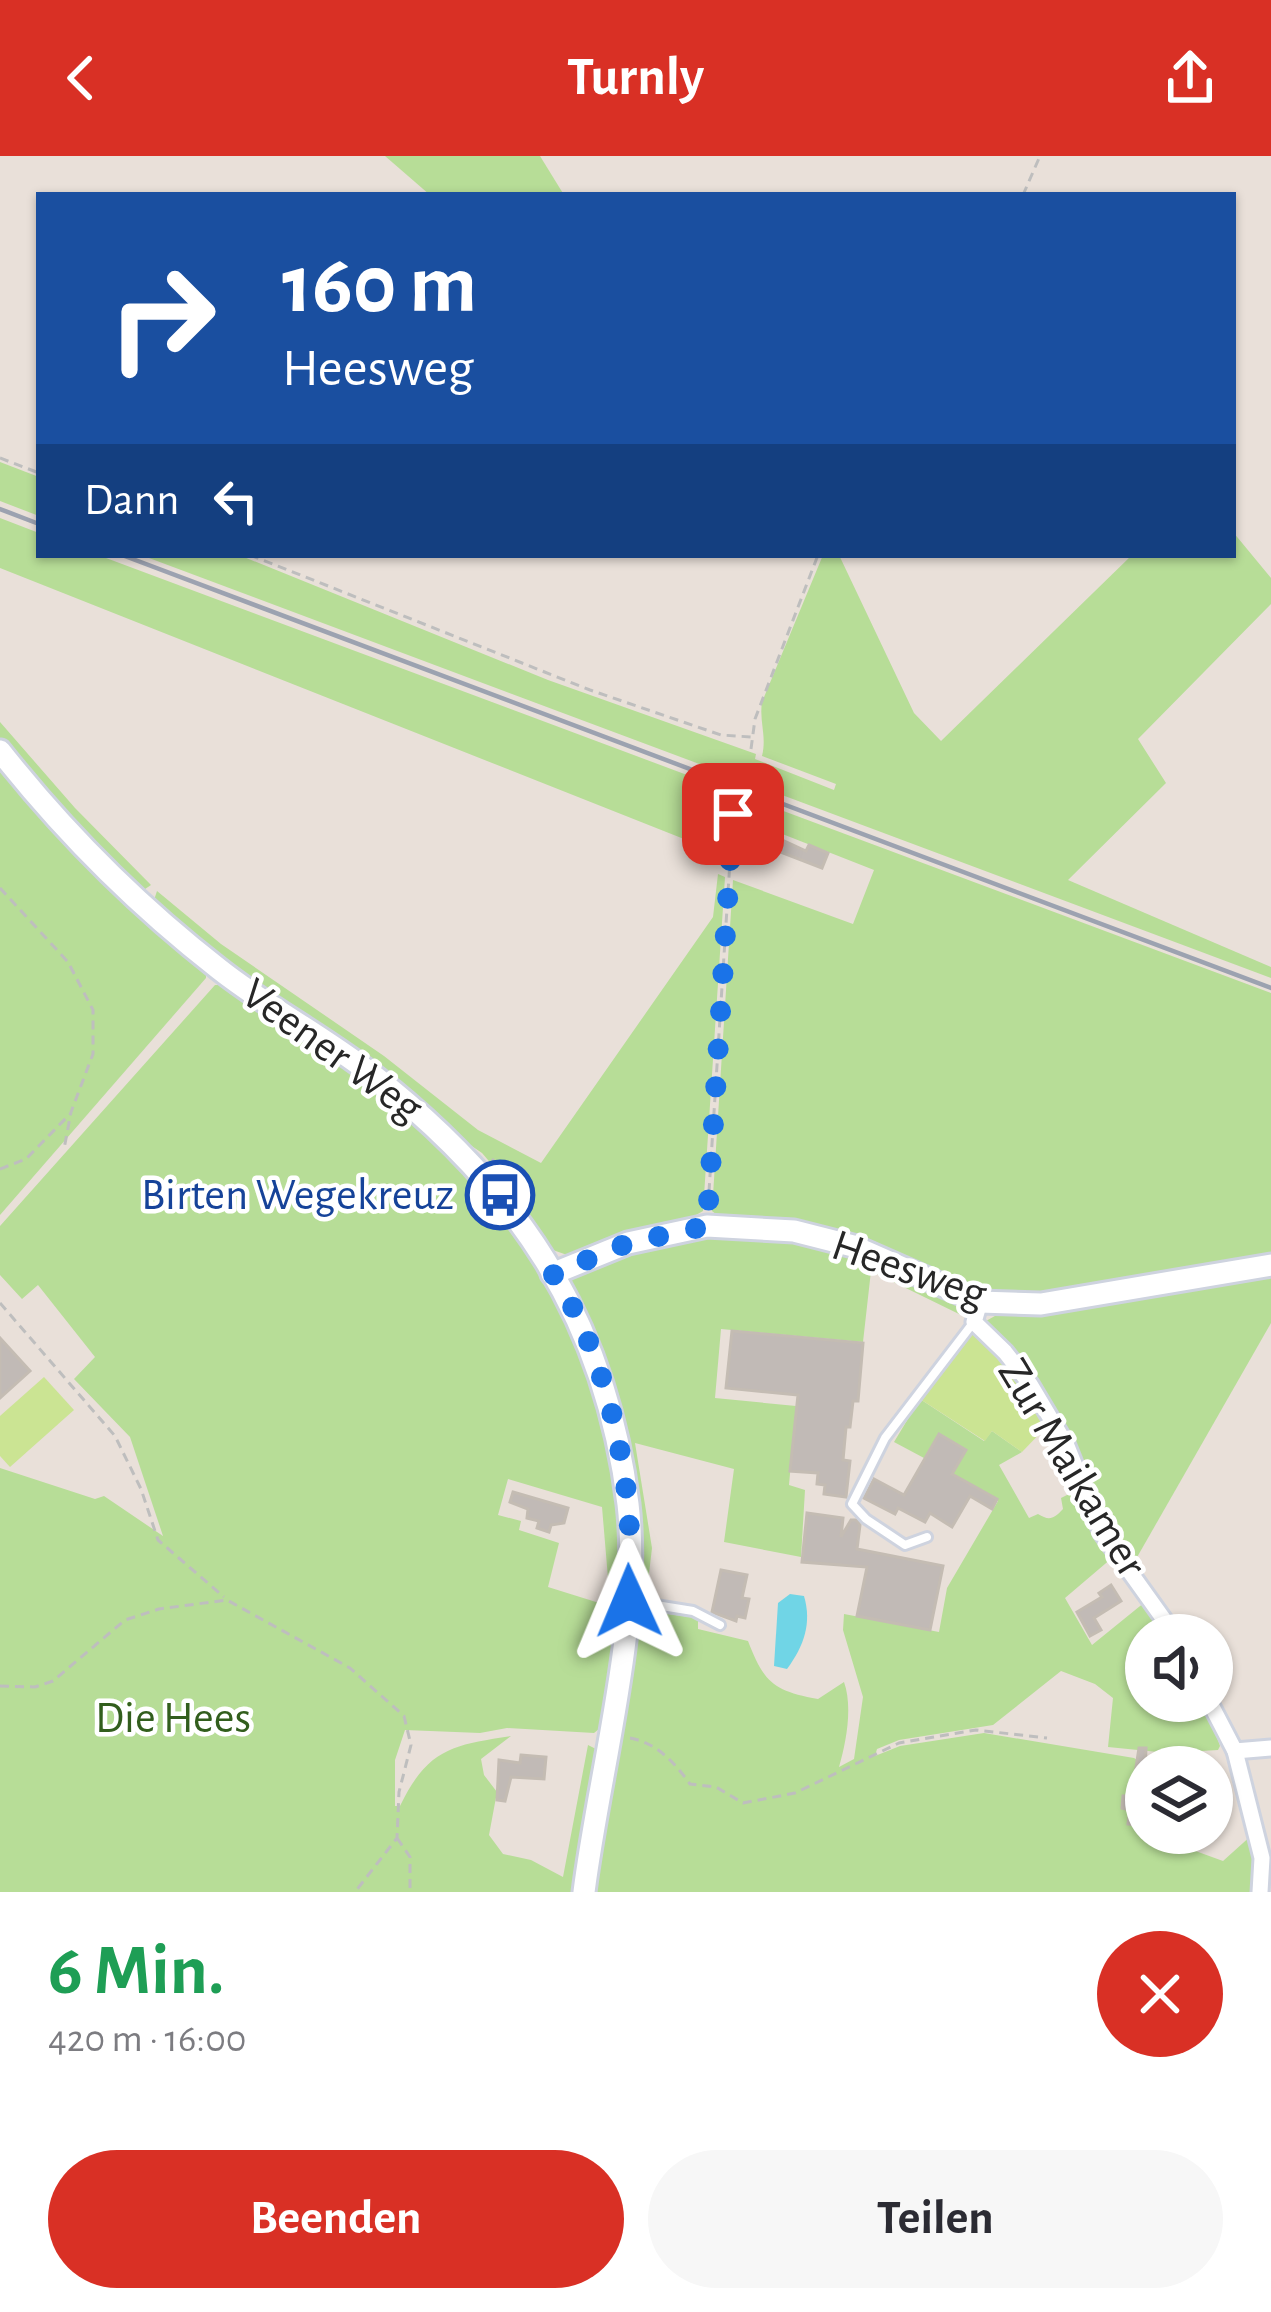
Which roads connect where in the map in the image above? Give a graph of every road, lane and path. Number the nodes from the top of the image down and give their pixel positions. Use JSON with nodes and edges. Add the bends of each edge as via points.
{"nodes":[{"id":1,"x":1040,"y":156,"type":"edge"},
{"id":2,"x":1024,"y":192,"type":"edge"},
{"id":3,"x":0,"y":458,"type":"edge"},
{"id":4,"x":36,"y":472,"type":"edge"},
{"id":5,"x":258,"y":558,"type":"edge"},
{"id":6,"x":817,"y":558,"type":"edge"},
{"id":7,"x":751,"y":737,"type":"junction"},
{"id":8,"x":751,"y":749,"type":"dead end"},
{"id":9,"x":0,"y":752,"type":"edge"},
{"id":10,"x":733,"y":814,"type":"dead end"},
{"id":11,"x":0,"y":887,"type":"edge"},
{"id":12,"x":71,"y":1112,"type":"junction"},
{"id":13,"x":64,"y":1149,"type":"dead end"},
{"id":14,"x":0,"y":1169,"type":"edge"},
{"id":15,"x":707,"y":1226,"type":"junction"},
{"id":16,"x":1271,"y":1265,"type":"edge"},
{"id":17,"x":553,"y":1274,"type":"junction"},
{"id":18,"x":0,"y":1303,"type":"edge"},
{"id":19,"x":977,"y":1312,"type":"junction"},
{"id":20,"x":927,"y":1537,"type":"dead end"},
{"id":21,"x":226,"y":1600,"type":"junction"},
{"id":22,"x":629,"y":1601,"type":"junction"},
{"id":23,"x":1160,"y":1614,"type":"edge"},
{"id":24,"x":720,"y":1625,"type":"dead end"},
{"id":25,"x":0,"y":1686,"type":"edge"},
{"id":26,"x":1220,"y":1722,"type":"edge"},
{"id":27,"x":620,"y":1736,"type":"dead end"},
{"id":28,"x":1048,"y":1738,"type":"dead end"},
{"id":29,"x":1271,"y":1748,"type":"edge"},
{"id":30,"x":1235,"y":1751,"type":"junction"},
{"id":31,"x":397,"y":1838,"type":"junction"},
{"id":32,"x":355,"y":1892,"type":"edge"},
{"id":33,"x":410,"y":1892,"type":"edge"},
{"id":34,"x":584,"y":1892,"type":"edge"},
{"id":35,"x":1260,"y":1892,"type":"edge"}],
"edges":[{"from":1,"to":2,"type":"path"},
{"from":3,"to":4,"type":"path"},
{"from":5,"to":7,"type":"path","via":[[590,690],[721,735]]},
{"from":6,"to":7,"type":"path"},
{"from":7,"to":8,"type":"path"},
{"from":9,"to":17,"type":"main road","name":"Veener Weg","via":[[138,900],[452,1140]]},
{"from":10,"to":15,"type":"path"},
{"from":11,"to":12,"type":"path","via":[[68,962],[93,1010],[93,1054]]},
{"from":12,"to":13,"type":"path"},
{"from":12,"to":14,"type":"path","via":[[26,1159]]},
{"from":15,"to":17,"type":"main road","name":"Heesweg","via":[[628,1243]]},
{"from":15,"to":19,"type":"main road","name":"Heesweg","via":[[794,1231],[854,1246]]},
{"from":16,"to":19,"type":"main road","name":"Heesweg"},
{"from":17,"to":22,"type":"main road","name":"Veener Weg","via":[[606,1392],[628,1506]]},
{"from":18,"to":21,"type":"path","via":[[115,1436],[158,1540]]},
{"from":19,"to":20,"type":"lane","via":[[885,1438],[852,1504],[904,1545]]},
{"from":19,"to":23,"type":"street","name":"Zur Maikamer","via":[[1030,1384],[1067,1446],[1102,1533]]},
{"from":21,"to":25,"type":"path","via":[[125,1619],[53,1682]]},
{"from":21,"to":31,"type":"path","via":[[350,1668],[404,1716],[411,1745]]},
{"from":22,"to":24,"type":"lane","via":[[693,1611]]},
{"from":22,"to":34,"type":"main road","name":"Veener Weg"},
{"from":26,"to":30,"type":"street"},
{"from":27,"to":28,"type":"path","via":[[673,1760],[689,1784],[716,1786],[743,1803],[795,1793],[899,1743],[976,1730]]},
{"from":29,"to":30,"type":"street"},
{"from":30,"to":35,"type":"street","via":[[1262,1858]]},
{"from":31,"to":32,"type":"path"},
{"from":31,"to":33,"type":"path","via":[[410,1857]]}]}
